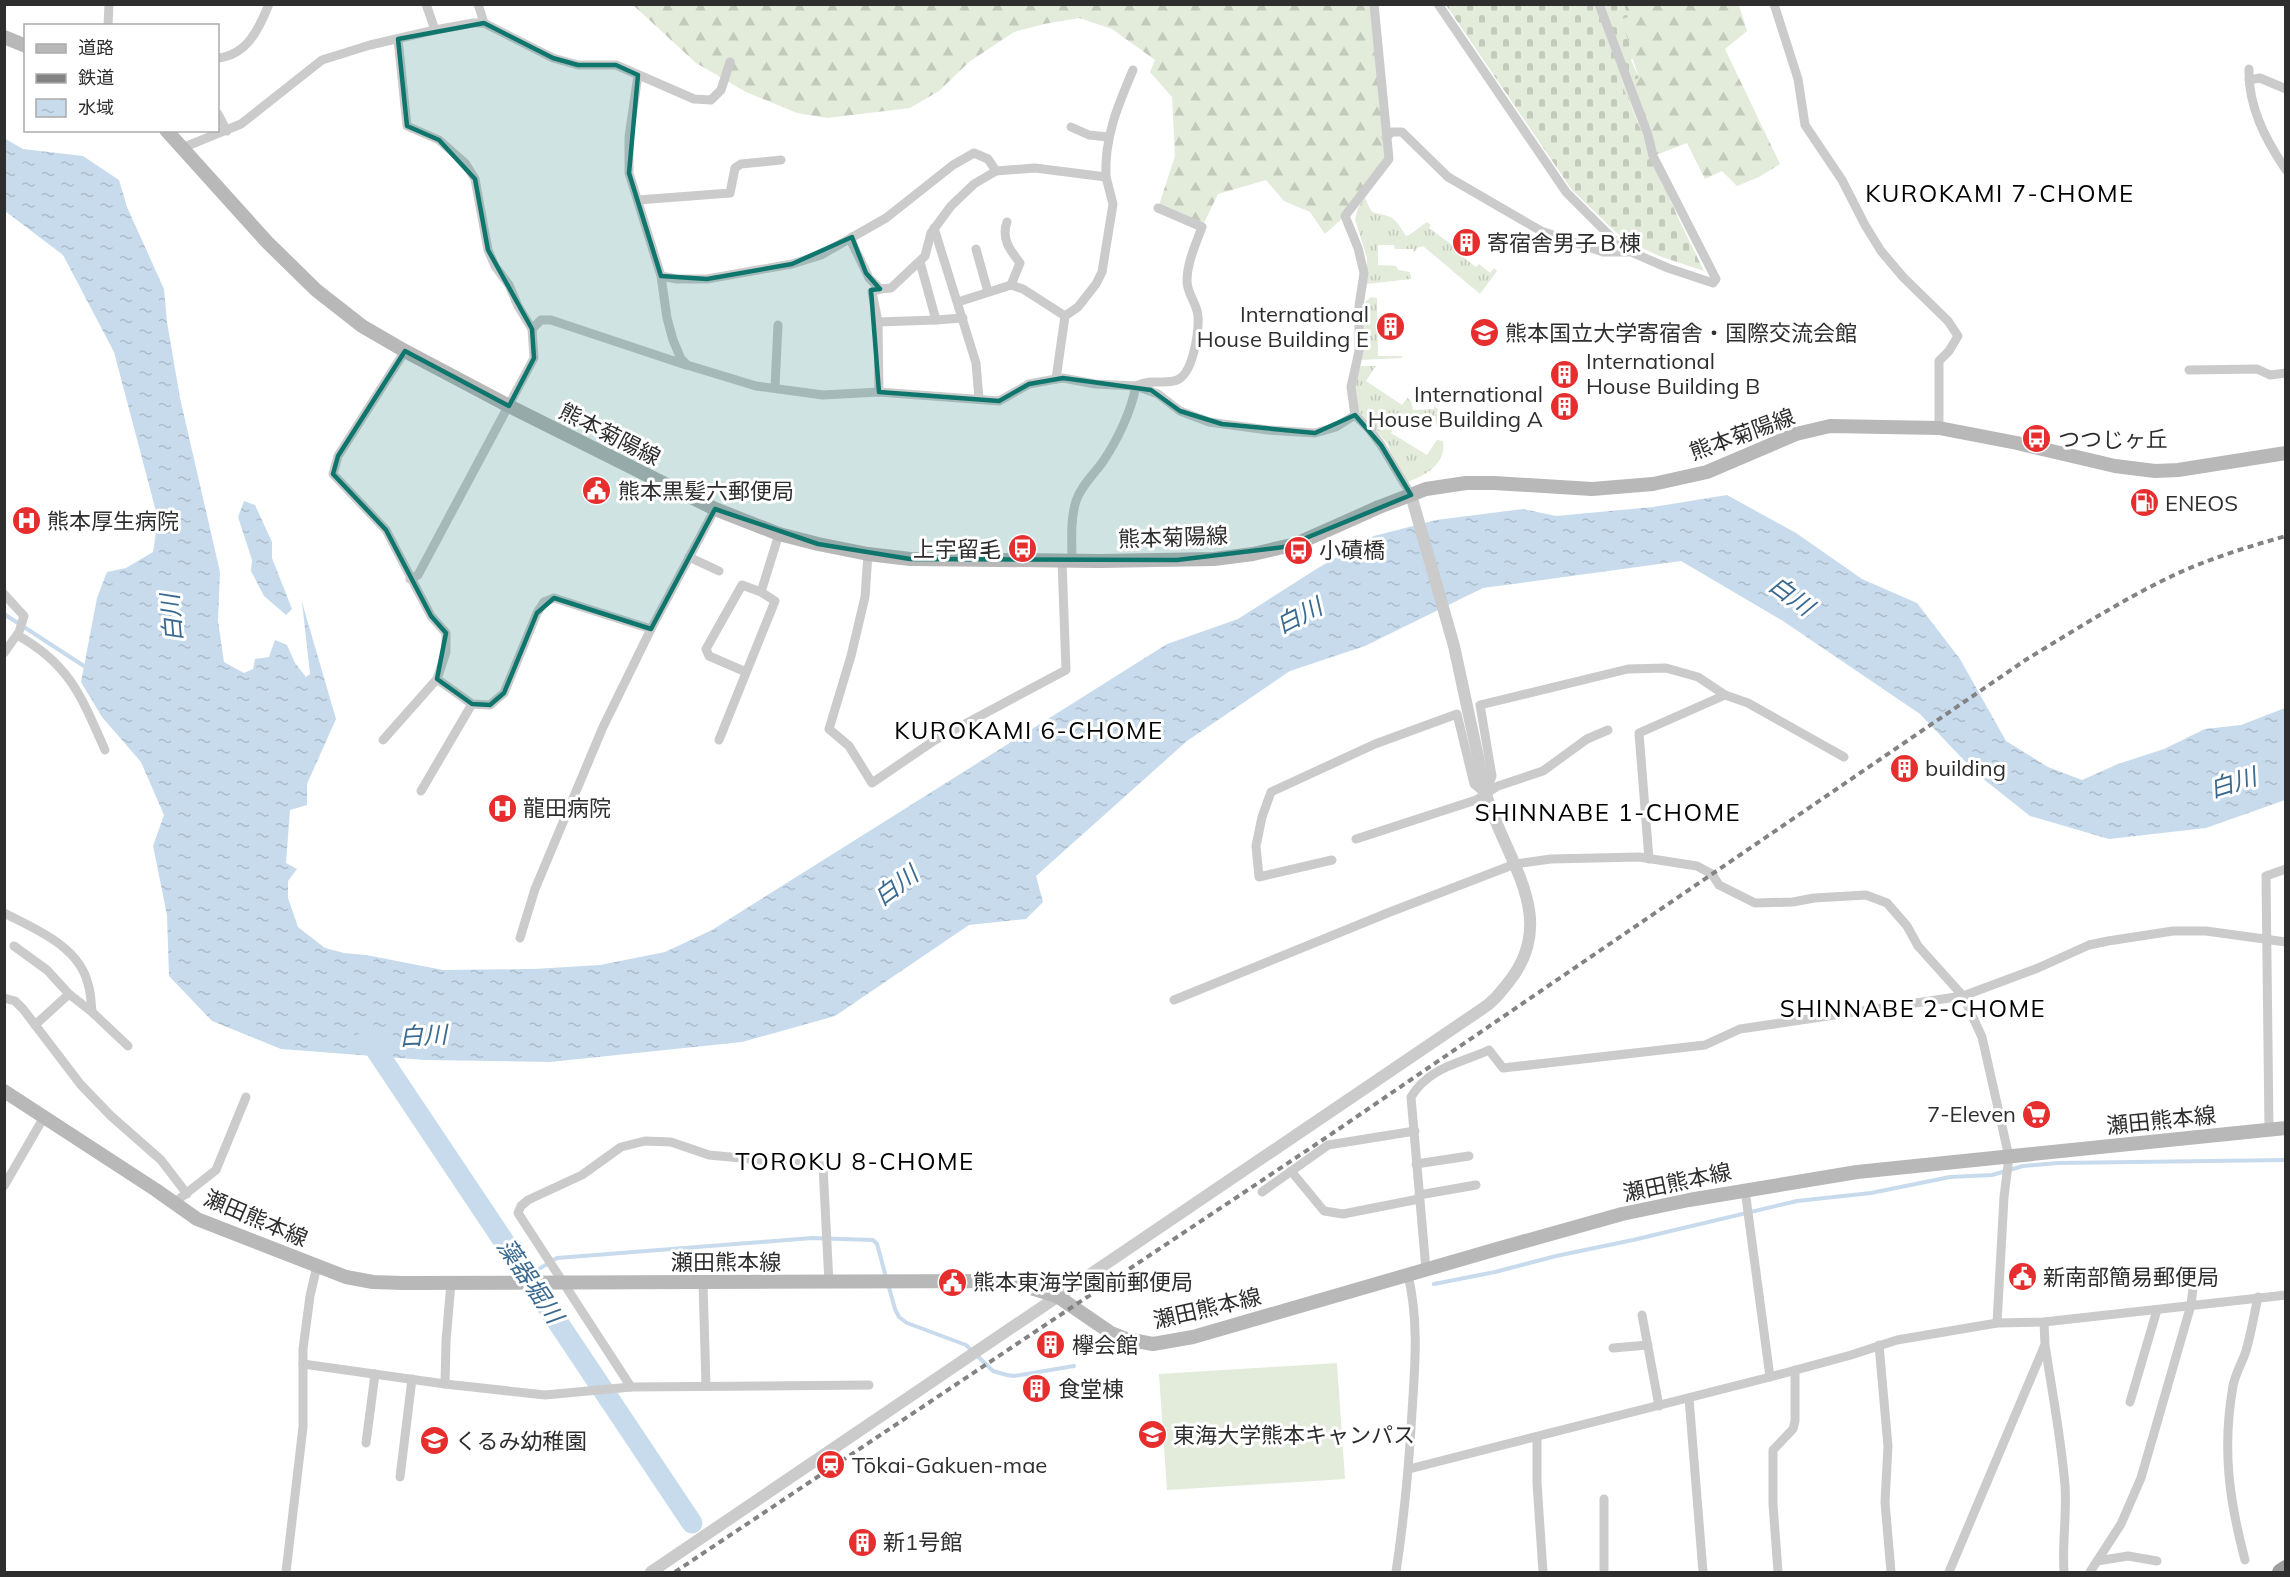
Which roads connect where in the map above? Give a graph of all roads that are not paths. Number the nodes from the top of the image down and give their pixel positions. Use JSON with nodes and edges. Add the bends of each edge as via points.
{"nodes":[{"id":1,"x":109,"y":4,"type":"edge"},
{"id":2,"x":269,"y":4,"type":"edge"},
{"id":3,"x":426,"y":4,"type":"edge"},
{"id":4,"x":478,"y":4,"type":"edge"},
{"id":5,"x":1374,"y":4,"type":"edge"},
{"id":6,"x":1438,"y":4,"type":"edge"},
{"id":7,"x":1599,"y":4,"type":"edge"},
{"id":8,"x":1774,"y":4,"type":"edge"},
{"id":9,"x":483,"y":23,"type":"junction"},
{"id":10,"x":108,"y":24,"type":"edge"},
{"id":11,"x":435,"y":30,"type":"junction"},
{"id":12,"x":4,"y":37,"type":"edge"},
{"id":13,"x":398,"y":39,"type":"junction"},
{"id":14,"x":24,"y":45,"type":"edge"},
{"id":15,"x":219,"y":58,"type":"edge"},
{"id":16,"x":730,"y":62,"type":"dead end"},
{"id":17,"x":2249,"y":69,"type":"dead end"},
{"id":18,"x":1133,"y":70,"type":"dead end"},
{"id":19,"x":638,"y":75,"type":"junction"},
{"id":20,"x":2249,"y":80,"type":"junction"},
{"id":21,"x":2286,"y":89,"type":"edge"},
{"id":22,"x":219,"y":116,"type":"edge"},
{"id":23,"x":1071,"y":126,"type":"dead end"},
{"id":24,"x":227,"y":131,"type":"junction"},
{"id":25,"x":168,"y":132,"type":"edge"},
{"id":26,"x":1386,"y":136,"type":"junction"},
{"id":27,"x":1108,"y":138,"type":"junction"},
{"id":28,"x":182,"y":148,"type":"junction"},
{"id":29,"x":781,"y":160,"type":"dead end"},
{"id":30,"x":2286,"y":170,"type":"edge"},
{"id":31,"x":996,"y":171,"type":"junction"},
{"id":32,"x":1106,"y":177,"type":"junction"},
{"id":33,"x":638,"y":200,"type":"junction"},
{"id":34,"x":1158,"y":208,"type":"dead end"},
{"id":35,"x":1006,"y":222,"type":"dead end"},
{"id":36,"x":934,"y":228,"type":"junction"},
{"id":37,"x":852,"y":237,"type":"junction"},
{"id":38,"x":976,"y":249,"type":"dead end"},
{"id":39,"x":1630,"y":252,"type":"junction"},
{"id":40,"x":920,"y":262,"type":"junction"},
{"id":41,"x":661,"y":276,"type":"junction"},
{"id":42,"x":1011,"y":285,"type":"junction"},
{"id":43,"x":880,"y":289,"type":"junction"},
{"id":44,"x":988,"y":292,"type":"junction"},
{"id":45,"x":958,"y":302,"type":"junction"},
{"id":46,"x":1065,"y":316,"type":"junction"},
{"id":47,"x":963,"y":318,"type":"junction"},
{"id":48,"x":936,"y":320,"type":"junction"},
{"id":49,"x":878,"y":322,"type":"junction"},
{"id":50,"x":778,"y":325,"type":"dead end"},
{"id":51,"x":532,"y":329,"type":"junction"},
{"id":52,"x":405,"y":351,"type":"junction"},
{"id":53,"x":687,"y":365,"type":"junction"},
{"id":54,"x":2189,"y":370,"type":"dead end"},
{"id":55,"x":2286,"y":373,"type":"edge"},
{"id":56,"x":1056,"y":379,"type":"junction"},
{"id":57,"x":1136,"y":386,"type":"junction"},
{"id":58,"x":775,"y":387,"type":"junction"},
{"id":59,"x":879,"y":392,"type":"junction"},
{"id":60,"x":979,"y":399,"type":"junction"},
{"id":61,"x":508,"y":406,"type":"junction"},
{"id":62,"x":1354,"y":416,"type":"junction"},
{"id":63,"x":1939,"y":428,"type":"junction"},
{"id":64,"x":2286,"y":453,"type":"edge"},
{"id":65,"x":1411,"y":495,"type":"junction"},
{"id":66,"x":715,"y":509,"type":"junction"},
{"id":67,"x":779,"y":534,"type":"junction"},
{"id":68,"x":868,"y":554,"type":"junction"},
{"id":69,"x":689,"y":557,"type":"junction"},
{"id":70,"x":1066,"y":561,"type":"junction"},
{"id":71,"x":719,"y":571,"type":"dead end"},
{"id":72,"x":410,"y":579,"type":"junction"},
{"id":73,"x":761,"y":592,"type":"junction"},
{"id":74,"x":4,"y":594,"type":"edge"},
{"id":75,"x":651,"y":629,"type":"junction"},
{"id":76,"x":18,"y":634,"type":"junction"},
{"id":77,"x":4,"y":652,"type":"edge"},
{"id":78,"x":746,"y":672,"type":"junction"},
{"id":79,"x":437,"y":679,"type":"junction"},
{"id":80,"x":1725,"y":696,"type":"junction"},
{"id":81,"x":472,"y":704,"type":"junction"},
{"id":82,"x":1608,"y":730,"type":"dead end"},
{"id":83,"x":383,"y":740,"type":"dead end"},
{"id":84,"x":718,"y":740,"type":"dead end"},
{"id":85,"x":105,"y":750,"type":"dead end"},
{"id":86,"x":1844,"y":757,"type":"dead end"},
{"id":87,"x":421,"y":791,"type":"dead end"},
{"id":88,"x":1486,"y":794,"type":"junction"},
{"id":89,"x":1356,"y":839,"type":"dead end"},
{"id":90,"x":1649,"y":859,"type":"junction"},
{"id":91,"x":1332,"y":860,"type":"dead end"},
{"id":92,"x":1515,"y":864,"type":"junction"},
{"id":93,"x":2286,"y":869,"type":"edge"},
{"id":94,"x":4,"y":913,"type":"edge"},
{"id":95,"x":519,"y":938,"type":"dead end"},
{"id":96,"x":2268,"y":939,"type":"junction"},
{"id":97,"x":2286,"y":942,"type":"edge"},
{"id":98,"x":14,"y":946,"type":"dead end"},
{"id":99,"x":69,"y":994,"type":"junction"},
{"id":100,"x":1963,"y":996,"type":"junction"},
{"id":101,"x":4,"y":998,"type":"edge"},
{"id":102,"x":1174,"y":1000,"type":"dead end"},
{"id":103,"x":92,"y":1012,"type":"junction"},
{"id":104,"x":35,"y":1025,"type":"junction"},
{"id":105,"x":128,"y":1046,"type":"dead end"},
{"id":106,"x":4,"y":1091,"type":"edge"},
{"id":107,"x":246,"y":1097,"type":"dead end"},
{"id":108,"x":44,"y":1117,"type":"junction"},
{"id":109,"x":2286,"y":1128,"type":"edge"},
{"id":110,"x":2269,"y":1130,"type":"junction"},
{"id":111,"x":1415,"y":1131,"type":"junction"},
{"id":112,"x":1469,"y":1156,"type":"dead end"},
{"id":113,"x":2009,"y":1157,"type":"junction"},
{"id":114,"x":1416,"y":1164,"type":"junction"},
{"id":115,"x":1291,"y":1171,"type":"junction"},
{"id":116,"x":1476,"y":1185,"type":"dead end"},
{"id":117,"x":4,"y":1186,"type":"edge"},
{"id":118,"x":1746,"y":1190,"type":"junction"},
{"id":119,"x":1262,"y":1192,"type":"dead end"},
{"id":120,"x":187,"y":1194,"type":"junction"},
{"id":121,"x":1419,"y":1197,"type":"junction"},
{"id":122,"x":174,"y":1203,"type":"junction"},
{"id":123,"x":317,"y":1266,"type":"junction"},
{"id":124,"x":1426,"y":1270,"type":"junction"},
{"id":125,"x":1408,"y":1275,"type":"junction"},
{"id":126,"x":2194,"y":1280,"type":"dead end"},
{"id":127,"x":559,"y":1281,"type":"junction"},
{"id":128,"x":451,"y":1283,"type":"junction"},
{"id":129,"x":703,"y":1283,"type":"junction"},
{"id":130,"x":829,"y":1283,"type":"junction"},
{"id":131,"x":2286,"y":1295,"type":"edge"},
{"id":132,"x":1057,"y":1296,"type":"junction"},
{"id":133,"x":2258,"y":1297,"type":"junction"},
{"id":134,"x":2191,"y":1305,"type":"junction"},
{"id":135,"x":2157,"y":1310,"type":"junction"},
{"id":136,"x":1642,"y":1315,"type":"dead end"},
{"id":137,"x":2044,"y":1322,"type":"junction"},
{"id":138,"x":1997,"y":1323,"type":"junction"},
{"id":139,"x":2045,"y":1344,"type":"junction"},
{"id":140,"x":1648,"y":1345,"type":"junction"},
{"id":141,"x":1879,"y":1345,"type":"junction"},
{"id":142,"x":1613,"y":1348,"type":"dead end"},
{"id":143,"x":303,"y":1364,"type":"junction"},
{"id":144,"x":1795,"y":1370,"type":"junction"},
{"id":145,"x":375,"y":1374,"type":"junction"},
{"id":146,"x":1770,"y":1377,"type":"junction"},
{"id":147,"x":412,"y":1379,"type":"junction"},
{"id":148,"x":445,"y":1384,"type":"junction"},
{"id":149,"x":869,"y":1384,"type":"dead end"},
{"id":150,"x":706,"y":1386,"type":"junction"},
{"id":151,"x":632,"y":1387,"type":"junction"},
{"id":152,"x":1689,"y":1398,"type":"junction"},
{"id":153,"x":2130,"y":1402,"type":"dead end"},
{"id":154,"x":1659,"y":1406,"type":"junction"},
{"id":155,"x":1537,"y":1437,"type":"junction"},
{"id":156,"x":366,"y":1443,"type":"dead end"},
{"id":157,"x":1409,"y":1470,"type":"junction"},
{"id":158,"x":400,"y":1477,"type":"dead end"},
{"id":159,"x":1604,"y":1499,"type":"dead end"},
{"id":160,"x":2245,"y":1560,"type":"dead end"},
{"id":161,"x":2097,"y":1561,"type":"junction"},
{"id":162,"x":2157,"y":1561,"type":"dead end"},
{"id":163,"x":2286,"y":1568,"type":"edge"},
{"id":164,"x":286,"y":1572,"type":"edge"},
{"id":165,"x":651,"y":1572,"type":"edge"},
{"id":166,"x":1396,"y":1572,"type":"edge"},
{"id":167,"x":1543,"y":1572,"type":"edge"},
{"id":168,"x":1604,"y":1572,"type":"edge"},
{"id":169,"x":1703,"y":1572,"type":"edge"},
{"id":170,"x":1778,"y":1572,"type":"edge"},
{"id":171,"x":1891,"y":1572,"type":"edge"},
{"id":172,"x":1949,"y":1572,"type":"edge"},
{"id":173,"x":2064,"y":1572,"type":"edge"},
{"id":174,"x":2090,"y":1572,"type":"edge"},
{"id":175,"x":2280,"y":1572,"type":"edge"}],
"edges":[{"from":1,"to":10,"type":"street"},
{"from":2,"to":15,"type":"street","via":[[252,39],[237,52]]},
{"from":3,"to":11,"type":"street"},
{"from":4,"to":9,"type":"street"},
{"from":5,"to":26,"type":"street"},
{"from":6,"to":39,"type":"street","via":[[1566,192]]},
{"from":7,"to":39,"type":"street","via":[[1653,156],[1716,279],[1713,283]]},
{"from":8,"to":63,"type":"street","via":[[1798,79],[1805,125],[1842,180],[1881,251],[1958,336],[1939,362]]},
{"from":9,"to":11,"type":"street"},
{"from":9,"to":19,"type":"street","via":[[553,58],[578,65],[616,65]]},
{"from":11,"to":13,"type":"street"},
{"from":12,"to":14,"type":"main road"},
{"from":13,"to":24,"type":"street","via":[[322,60],[259,112]]},
{"from":13,"to":51,"type":"street","via":[[407,126],[439,141],[465,163],[475,179],[488,250]]},
{"from":16,"to":19,"type":"street","via":[[721,90],[711,100],[694,99]]},
{"from":17,"to":20,"type":"street"},
{"from":18,"to":27,"type":"street"},
{"from":19,"to":33,"type":"street","via":[[628,154],[629,173]]},
{"from":20,"to":21,"type":"street","via":[[2260,78]]},
{"from":20,"to":30,"type":"street","via":[[2260,126]]},
{"from":22,"to":24,"type":"street"},
{"from":23,"to":27,"type":"street","via":[[1089,135]]},
{"from":24,"to":28,"type":"street"},
{"from":25,"to":28,"type":"main road","name":"熊本菊陽線"},
{"from":26,"to":39,"type":"street","via":[[1402,132],[1448,177],[1541,231],[1603,252]]},
{"from":26,"to":62,"type":"street","via":[[1389,159],[1346,216],[1364,273],[1359,351],[1351,387]]},
{"from":27,"to":32,"type":"street"},
{"from":28,"to":52,"type":"main road","name":"熊本菊陽線","via":[[316,290],[362,326]]},
{"from":29,"to":33,"type":"street","via":[[741,164],[735,168],[730,193]]},
{"from":31,"to":32,"type":"street","via":[[1035,168]]},
{"from":31,"to":36,"type":"street","via":[[974,184]]},
{"from":31,"to":37,"type":"street","via":[[988,159],[974,153],[886,218]]},
{"from":32,"to":46,"type":"street","via":[[1113,204],[1102,272],[1078,307]]},
{"from":33,"to":41,"type":"street"},
{"from":34,"to":57,"type":"street","via":[[1202,226],[1187,280],[1198,315],[1196,341],[1184,375],[1175,381],[1145,381]]},
{"from":35,"to":42,"type":"street","via":[[1006,243],[1020,263]]},
{"from":36,"to":40,"type":"street","via":[[928,251]]},
{"from":36,"to":45,"type":"street"},
{"from":37,"to":41,"type":"street","via":[[821,255],[792,264],[706,279]]},
{"from":37,"to":43,"type":"street","via":[[866,273]]},
{"from":38,"to":44,"type":"street"},
{"from":40,"to":43,"type":"street","via":[[891,288]]},
{"from":40,"to":48,"type":"street"},
{"from":41,"to":53,"type":"street","via":[[673,340]]},
{"from":42,"to":44,"type":"street"},
{"from":42,"to":46,"type":"street"},
{"from":43,"to":49,"type":"street","via":[[872,292]]},
{"from":44,"to":45,"type":"street"},
{"from":45,"to":47,"type":"street"},
{"from":46,"to":56,"type":"street"},
{"from":47,"to":48,"type":"street"},
{"from":47,"to":60,"type":"street","via":[[976,363]]},
{"from":48,"to":49,"type":"street"},
{"from":49,"to":59,"type":"street"},
{"from":50,"to":58,"type":"street"},
{"from":51,"to":53,"type":"street","via":[[541,320],[551,320]]},
{"from":51,"to":61,"type":"street","via":[[534,358]]},
{"from":52,"to":61,"type":"main road","name":"熊本菊陽線"},
{"from":52,"to":72,"type":"street","via":[[338,456],[333,474],[386,530]]},
{"from":53,"to":58,"type":"street","via":[[756,386]]},
{"from":54,"to":55,"type":"street","via":[[2257,369],[2270,375]]},
{"from":56,"to":57,"type":"street"},
{"from":56,"to":60,"type":"street","via":[[1029,384],[999,401]]},
{"from":57,"to":62,"type":"street","via":[[1158,394],[1180,411],[1222,424],[1315,433]]},
{"from":57,"to":70,"type":"street","via":[[1118,434],[1076,501]]},
{"from":58,"to":59,"type":"street","via":[[823,395]]},
{"from":59,"to":60,"type":"street"},
{"from":61,"to":66,"type":"main road","name":"熊本菊陽線"},
{"from":61,"to":72,"type":"street","via":[[418,575]]},
{"from":62,"to":65,"type":"street","via":[[1381,444]]},
{"from":63,"to":64,"type":"main road","name":"熊本菊陽線","via":[[2155,471]]},
{"from":63,"to":65,"type":"main road","name":"熊本菊陽線","via":[[1830,426],[1796,434],[1707,472],[1653,484],[1592,489],[1466,483]]},
{"from":65,"to":70,"type":"main road","name":"熊本菊陽線","via":[[1296,544],[1253,554],[1214,559]]},
{"from":65,"to":88,"type":"street","via":[[1454,646]]},
{"from":66,"to":67,"type":"main road","name":"熊本菊陽線"},
{"from":66,"to":69,"type":"street"},
{"from":67,"to":68,"type":"main road","name":"熊本菊陽線"},
{"from":67,"to":73,"type":"street"},
{"from":68,"to":70,"type":"main road","name":"熊本菊陽線","via":[[910,559]]},
{"from":68,"to":70,"type":"street","via":[[862,607],[829,729],[849,746],[872,783],[935,740],[1065,670]]},
{"from":69,"to":71,"type":"street"},
{"from":69,"to":75,"type":"street"},
{"from":72,"to":79,"type":"street","via":[[431,616],[446,633],[446,652]]},
{"from":73,"to":78,"type":"street","via":[[775,601]]},
{"from":73,"to":78,"type":"street","via":[[742,585],[706,648],[709,656]]},
{"from":74,"to":76,"type":"street","via":[[24,616]]},
{"from":75,"to":81,"type":"street","via":[[554,598],[544,602],[504,693],[490,705]]},
{"from":75,"to":95,"type":"street","via":[[603,727],[535,889]]},
{"from":76,"to":77,"type":"street"},
{"from":76,"to":85,"type":"street","via":[[69,677]]},
{"from":78,"to":84,"type":"street"},
{"from":79,"to":81,"type":"street"},
{"from":79,"to":83,"type":"street"},
{"from":80,"to":86,"type":"street","via":[[1748,703]]},
{"from":80,"to":88,"type":"street","via":[[1698,678],[1666,668],[1628,669],[1480,705],[1492,776]]},
{"from":80,"to":90,"type":"street","via":[[1639,732]]},
{"from":81,"to":87,"type":"street"},
{"from":82,"to":88,"type":"street","via":[[1587,739],[1543,771]]},
{"from":88,"to":89,"type":"street"},
{"from":88,"to":91,"type":"street","via":[[1474,784],[1457,714],[1375,744],[1271,792],[1256,846],[1259,877]]},
{"from":88,"to":92,"type":"street"},
{"from":90,"to":92,"type":"street","via":[[1571,857]]},
{"from":90,"to":100,"type":"street","via":[[1697,866],[1712,874],[1719,885],[1755,903],[1866,895],[1887,903],[1918,946]]},
{"from":92,"to":102,"type":"street"},
{"from":92,"to":132,"type":"street","via":[[1532,929],[1524,960],[1493,1002]]},
{"from":93,"to":96,"type":"street","via":[[2266,876]]},
{"from":94,"to":103,"type":"street","via":[[48,936],[74,956],[88,981]]},
{"from":96,"to":97,"type":"street"},
{"from":96,"to":100,"type":"street","via":[[2173,931],[2108,941]]},
{"from":96,"to":110,"type":"street"},
{"from":98,"to":99,"type":"street","via":[[47,970]]},
{"from":99,"to":103,"type":"street"},
{"from":99,"to":104,"type":"street"},
{"from":100,"to":111,"type":"street","via":[[1740,1029],[1705,1045],[1503,1068],[1489,1050],[1436,1071],[1419,1084],[1411,1097]]},
{"from":100,"to":113,"type":"street","via":[[1982,1037]]},
{"from":101,"to":104,"type":"street","via":[[15,1001]]},
{"from":103,"to":105,"type":"street"},
{"from":104,"to":120,"type":"street","via":[[81,1085],[161,1160]]},
{"from":106,"to":108,"type":"main road","name":"瀬田熊本線"},
{"from":107,"to":120,"type":"street","via":[[216,1170]]},
{"from":108,"to":117,"type":"street"},
{"from":108,"to":122,"type":"main road","name":"瀬田熊本線"},
{"from":109,"to":110,"type":"main road","name":"瀬田熊本線"},
{"from":110,"to":113,"type":"main road","name":"瀬田熊本線"},
{"from":111,"to":114,"type":"street"},
{"from":111,"to":115,"type":"street","via":[[1328,1145]]},
{"from":112,"to":114,"type":"street"},
{"from":113,"to":118,"type":"main road","name":"瀬田熊本線","via":[[1857,1172]]},
{"from":113,"to":138,"type":"street"},
{"from":114,"to":121,"type":"street"},
{"from":115,"to":119,"type":"street"},
{"from":115,"to":121,"type":"street","via":[[1324,1211],[1343,1214]]},
{"from":116,"to":121,"type":"street"},
{"from":118,"to":124,"type":"main road","name":"瀬田熊本線","via":[[1622,1214]]},
{"from":118,"to":146,"type":"street"},
{"from":120,"to":122,"type":"street"},
{"from":121,"to":124,"type":"street"},
{"from":122,"to":123,"type":"main road","name":"瀬田熊本線","via":[[197,1219]]},
{"from":123,"to":128,"type":"main road","name":"瀬田熊本線","via":[[372,1282]]},
{"from":123,"to":143,"type":"street"},
{"from":124,"to":125,"type":"main road","name":"瀬田熊本線"},
{"from":125,"to":132,"type":"main road","name":"瀬田熊本線","via":[[1192,1337],[1153,1344],[1111,1333]]},
{"from":125,"to":157,"type":"street","via":[[1417,1340]]},
{"from":126,"to":134,"type":"street"},
{"from":127,"to":128,"type":"main road","name":"瀬田熊本線"},
{"from":127,"to":129,"type":"main road","name":"瀬田熊本線"},
{"from":127,"to":130,"type":"street","via":[[518,1213],[521,1206],[582,1175],[621,1147],[645,1141],[671,1142],[709,1155],[823,1166]]},
{"from":127,"to":151,"type":"street"},
{"from":128,"to":148,"type":"street"},
{"from":129,"to":130,"type":"main road","name":"瀬田熊本線"},
{"from":129,"to":150,"type":"street"},
{"from":130,"to":132,"type":"main road","name":"瀬田熊本線","via":[[1008,1281]]},
{"from":131,"to":133,"type":"street"},
{"from":132,"to":165,"type":"street"},
{"from":133,"to":134,"type":"street"},
{"from":133,"to":160,"type":"street","via":[[2246,1350],[2233,1384],[2228,1450],[2233,1514]]},
{"from":134,"to":135,"type":"street"},
{"from":134,"to":161,"type":"street","via":[[2141,1478],[2121,1524]]},
{"from":135,"to":137,"type":"street"},
{"from":135,"to":153,"type":"street"},
{"from":136,"to":140,"type":"street"},
{"from":137,"to":138,"type":"street"},
{"from":137,"to":139,"type":"street"},
{"from":138,"to":141,"type":"street"},
{"from":139,"to":172,"type":"street"},
{"from":139,"to":173,"type":"street","via":[[2065,1482]]},
{"from":140,"to":142,"type":"street"},
{"from":140,"to":154,"type":"street"},
{"from":141,"to":144,"type":"street"},
{"from":141,"to":171,"type":"street","via":[[1888,1446],[1885,1502]]},
{"from":143,"to":145,"type":"street"},
{"from":143,"to":164,"type":"street","via":[[303,1427]]},
{"from":144,"to":146,"type":"street"},
{"from":144,"to":170,"type":"street","via":[[1793,1429],[1773,1449]]},
{"from":145,"to":147,"type":"street"},
{"from":145,"to":156,"type":"street"},
{"from":146,"to":152,"type":"street"},
{"from":147,"to":148,"type":"street"},
{"from":147,"to":158,"type":"street"},
{"from":148,"to":151,"type":"street","via":[[545,1395]]},
{"from":149,"to":150,"type":"street"},
{"from":150,"to":151,"type":"street"},
{"from":152,"to":154,"type":"street"},
{"from":152,"to":169,"type":"street"},
{"from":154,"to":155,"type":"street"},
{"from":155,"to":157,"type":"street"},
{"from":155,"to":167,"type":"street"},
{"from":157,"to":166,"type":"street"},
{"from":159,"to":168,"type":"street"},
{"from":161,"to":162,"type":"street","via":[[2128,1556]]},
{"from":161,"to":174,"type":"street"},
{"from":163,"to":175,"type":"highway"}]}
